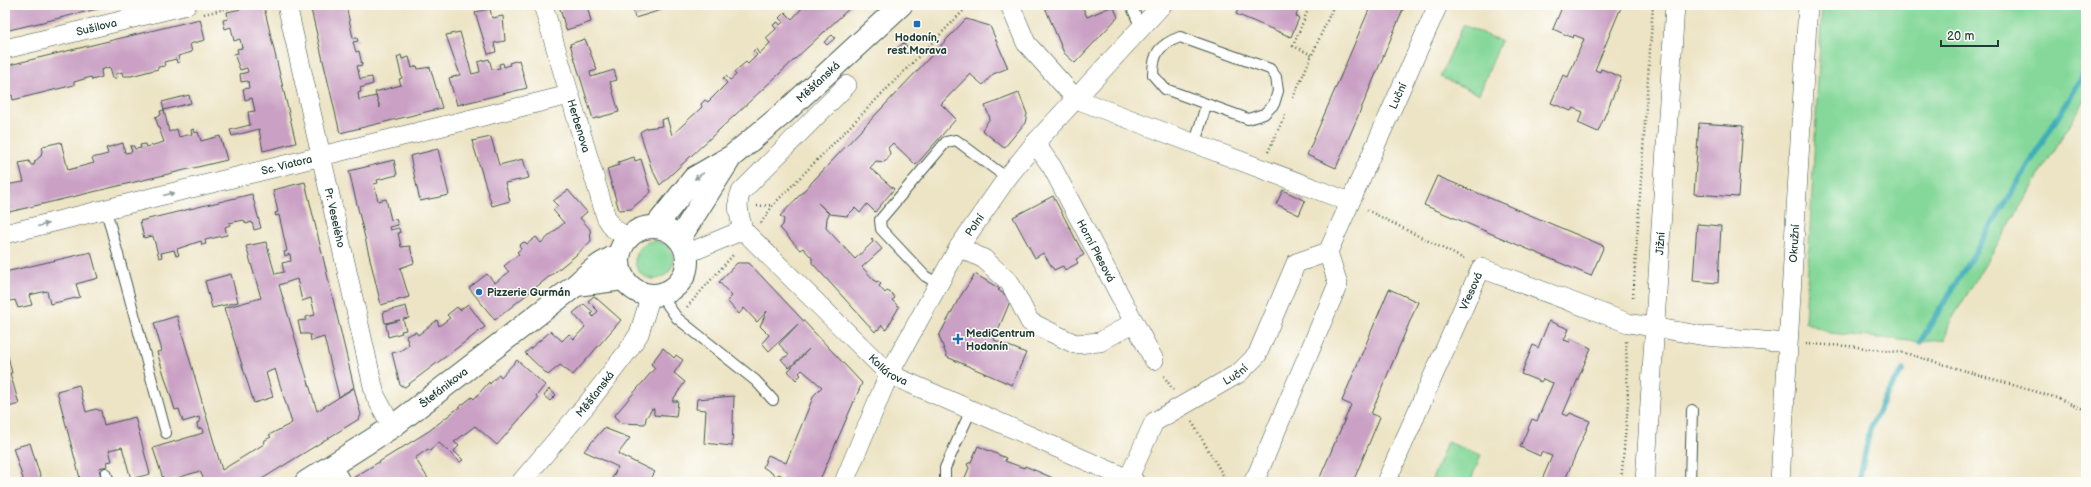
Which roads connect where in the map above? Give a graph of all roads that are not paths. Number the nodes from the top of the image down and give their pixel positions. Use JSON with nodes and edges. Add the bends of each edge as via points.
{"nodes":[{"id":1,"x":187,"y":5,"type":"edge"},
{"id":2,"x":287,"y":5,"type":"edge"},
{"id":3,"x":543,"y":5,"type":"edge"},
{"id":4,"x":901,"y":5,"type":"edge"},
{"id":5,"x":1010,"y":5,"type":"edge"},
{"id":6,"x":1131,"y":5,"type":"edge"},
{"id":7,"x":1162,"y":5,"type":"edge"},
{"id":8,"x":1438,"y":5,"type":"edge"},
{"id":9,"x":1674,"y":5,"type":"edge"},
{"id":10,"x":1808,"y":5,"type":"edge"},
{"id":11,"x":1141,"y":28,"type":"junction"},
{"id":12,"x":5,"y":49,"type":"edge"},
{"id":13,"x":847,"y":85,"type":"dead end"},
{"id":14,"x":569,"y":95,"type":"junction"},
{"id":15,"x":1076,"y":99,"type":"junction"},
{"id":16,"x":1206,"y":104,"type":"junction"},
{"id":17,"x":1035,"y":143,"type":"junction"},
{"id":18,"x":1195,"y":143,"type":"junction"},
{"id":19,"x":732,"y":156,"type":"junction"},
{"id":20,"x":323,"y":157,"type":"junction"},
{"id":21,"x":1006,"y":178,"type":"junction"},
{"id":22,"x":1350,"y":202,"type":"junction"},
{"id":23,"x":106,"y":210,"type":"junction"},
{"id":24,"x":655,"y":227,"type":"junction"},
{"id":25,"x":747,"y":233,"type":"junction"},
{"id":26,"x":5,"y":234,"type":"edge"},
{"id":27,"x":683,"y":246,"type":"junction"},
{"id":28,"x":624,"y":247,"type":"junction"},
{"id":29,"x":959,"y":247,"type":"junction"},
{"id":30,"x":1328,"y":252,"type":"junction"},
{"id":31,"x":624,"y":279,"type":"junction"},
{"id":32,"x":939,"y":284,"type":"junction"},
{"id":33,"x":576,"y":285,"type":"junction"},
{"id":34,"x":655,"y":294,"type":"junction"},
{"id":35,"x":1134,"y":322,"type":"junction"},
{"id":36,"x":1654,"y":328,"type":"junction"},
{"id":37,"x":1787,"y":343,"type":"junction"},
{"id":38,"x":1154,"y":360,"type":"dead end"},
{"id":39,"x":889,"y":374,"type":"junction"},
{"id":40,"x":773,"y":400,"type":"dead end"},
{"id":41,"x":971,"y":410,"type":"junction"},
{"id":42,"x":1692,"y":410,"type":"dead end"},
{"id":43,"x":392,"y":427,"type":"junction"},
{"id":44,"x":166,"y":433,"type":"dead end"},
{"id":45,"x":341,"y":473,"type":"edge"},
{"id":46,"x":1130,"y":481,"type":"edge"},
{"id":47,"x":306,"y":482,"type":"edge"},
{"id":48,"x":521,"y":482,"type":"edge"},
{"id":49,"x":844,"y":482,"type":"edge"},
{"id":50,"x":945,"y":482,"type":"edge"},
{"id":51,"x":1253,"y":482,"type":"edge"},
{"id":52,"x":1386,"y":482,"type":"edge"},
{"id":53,"x":1645,"y":482,"type":"edge"},
{"id":54,"x":1690,"y":482,"type":"edge"},
{"id":55,"x":1780,"y":482,"type":"edge"}],
"edges":[{"from":1,"to":12,"type":"street","name":"Sušilova"},
{"from":2,"to":20,"type":"street","name":"Pr. Veselého"},
{"from":3,"to":14,"type":"street","name":"Herbenova"},
{"from":4,"to":19,"type":"main road","name":"Měšťanská","via":[[791,107]]},
{"from":5,"to":15,"type":"street","via":[[1026,42]]},
{"from":6,"to":11,"type":"lane"},
{"from":7,"to":11,"type":"street","name":"Polní"},
{"from":8,"to":22,"type":"street","name":"Luční"},
{"from":9,"to":36,"type":"street","name":"Jižní"},
{"from":10,"to":37,"type":"street","name":"Okružní"},
{"from":11,"to":15,"type":"street","name":"Polní"},
{"from":13,"to":25,"type":"street","name":"Měšťanská","via":[[741,192],[738,207]]},
{"from":14,"to":20,"type":"street","name":"Sc. Viatora"},
{"from":14,"to":28,"type":"street","name":"Herbenova","via":[[606,217]]},
{"from":15,"to":17,"type":"street","name":"Polní"},
{"from":15,"to":18,"type":"street"},
{"from":16,"to":16,"type":"lane","via":[[1248,119],[1264,114],[1274,104],[1278,91],[1276,77],[1270,69],[1180,37],[1170,41],[1156,52],[1153,75],[1165,89]]},
{"from":16,"to":18,"type":"lane"},
{"from":17,"to":21,"type":"street","name":"Polní"},
{"from":17,"to":35,"type":"street","name":"Horní Plesová","via":[[1052,167]]},
{"from":18,"to":22,"type":"street"},
{"from":19,"to":24,"type":"main road","name":"Měšťanská","one_way":true,"via":[[694,178]]},
{"from":19,"to":27,"type":"main road","name":"Měšťanská"},
{"from":23,"to":20,"type":"street","name":"Sc. Viatora","one_way":true},
{"from":20,"to":43,"type":"street","name":"Pr. Veselého","via":[[375,395]]},
{"from":21,"to":29,"type":"street","name":"Polní"},
{"from":21,"to":32,"type":"lane","via":[[956,140],[946,142],[880,220],[881,229],[925,276]]},
{"from":22,"to":30,"type":"street","name":"Luční"},
{"from":26,"to":23,"type":"street","name":"Sc. Viatora","one_way":true},
{"from":23,"to":44,"type":"lane"},
{"from":24,"to":27,"type":"main road","via":[[664,229]]},
{"from":24,"to":28,"type":"main road","via":[[645,228]]},
{"from":25,"to":27,"type":"street"},
{"from":25,"to":39,"type":"street","name":"Kollárova"},
{"from":27,"to":34,"type":"main road","via":[[686,271],[682,279],[676,286]]},
{"from":28,"to":31,"type":"main road","via":[[621,271]]},
{"from":28,"to":33,"type":"main road","name":"Štefánikova"},
{"from":29,"to":32,"type":"street","name":"Polní"},
{"from":29,"to":35,"type":"street","via":[[984,259],[1010,283],[1030,322],[1075,344],[1100,342]]},
{"from":30,"to":46,"type":"street","name":"Luční","via":[[1296,263],[1257,355],[1239,373],[1154,422]]},
{"from":30,"to":51,"type":"street","via":[[1338,284]]},
{"from":31,"to":33,"type":"main road"},
{"from":31,"to":34,"type":"main road","via":[[640,292]]},
{"from":32,"to":39,"type":"street","name":"Polní"},
{"from":33,"to":43,"type":"main road","name":"Štefánikova"},
{"from":34,"to":40,"type":"lane","via":[[677,318],[756,381]]},
{"from":34,"to":48,"type":"street","name":"Měšťanská","via":[[639,334],[588,403]]},
{"from":35,"to":38,"type":"street","name":"Horní Plesová"},
{"from":36,"to":37,"type":"street","name":"Vřesová","via":[[1705,336]]},
{"from":36,"to":52,"type":"street","name":"Vřesová","via":[[1628,322],[1481,268]]},
{"from":36,"to":53,"type":"street","name":"Jižní"},
{"from":37,"to":55,"type":"street","name":"Okružní"},
{"from":39,"to":41,"type":"street","name":"Kollárova"},
{"from":39,"to":49,"type":"street","name":"Polní"},
{"from":41,"to":46,"type":"street","name":"Kollárova"},
{"from":41,"to":50,"type":"lane","via":[[945,468]]},
{"from":42,"to":54,"type":"lane"},
{"from":43,"to":45,"type":"main road","name":"Štefánikova"},
{"from":45,"to":47,"type":"main road","name":"Štefánikova"}]}
